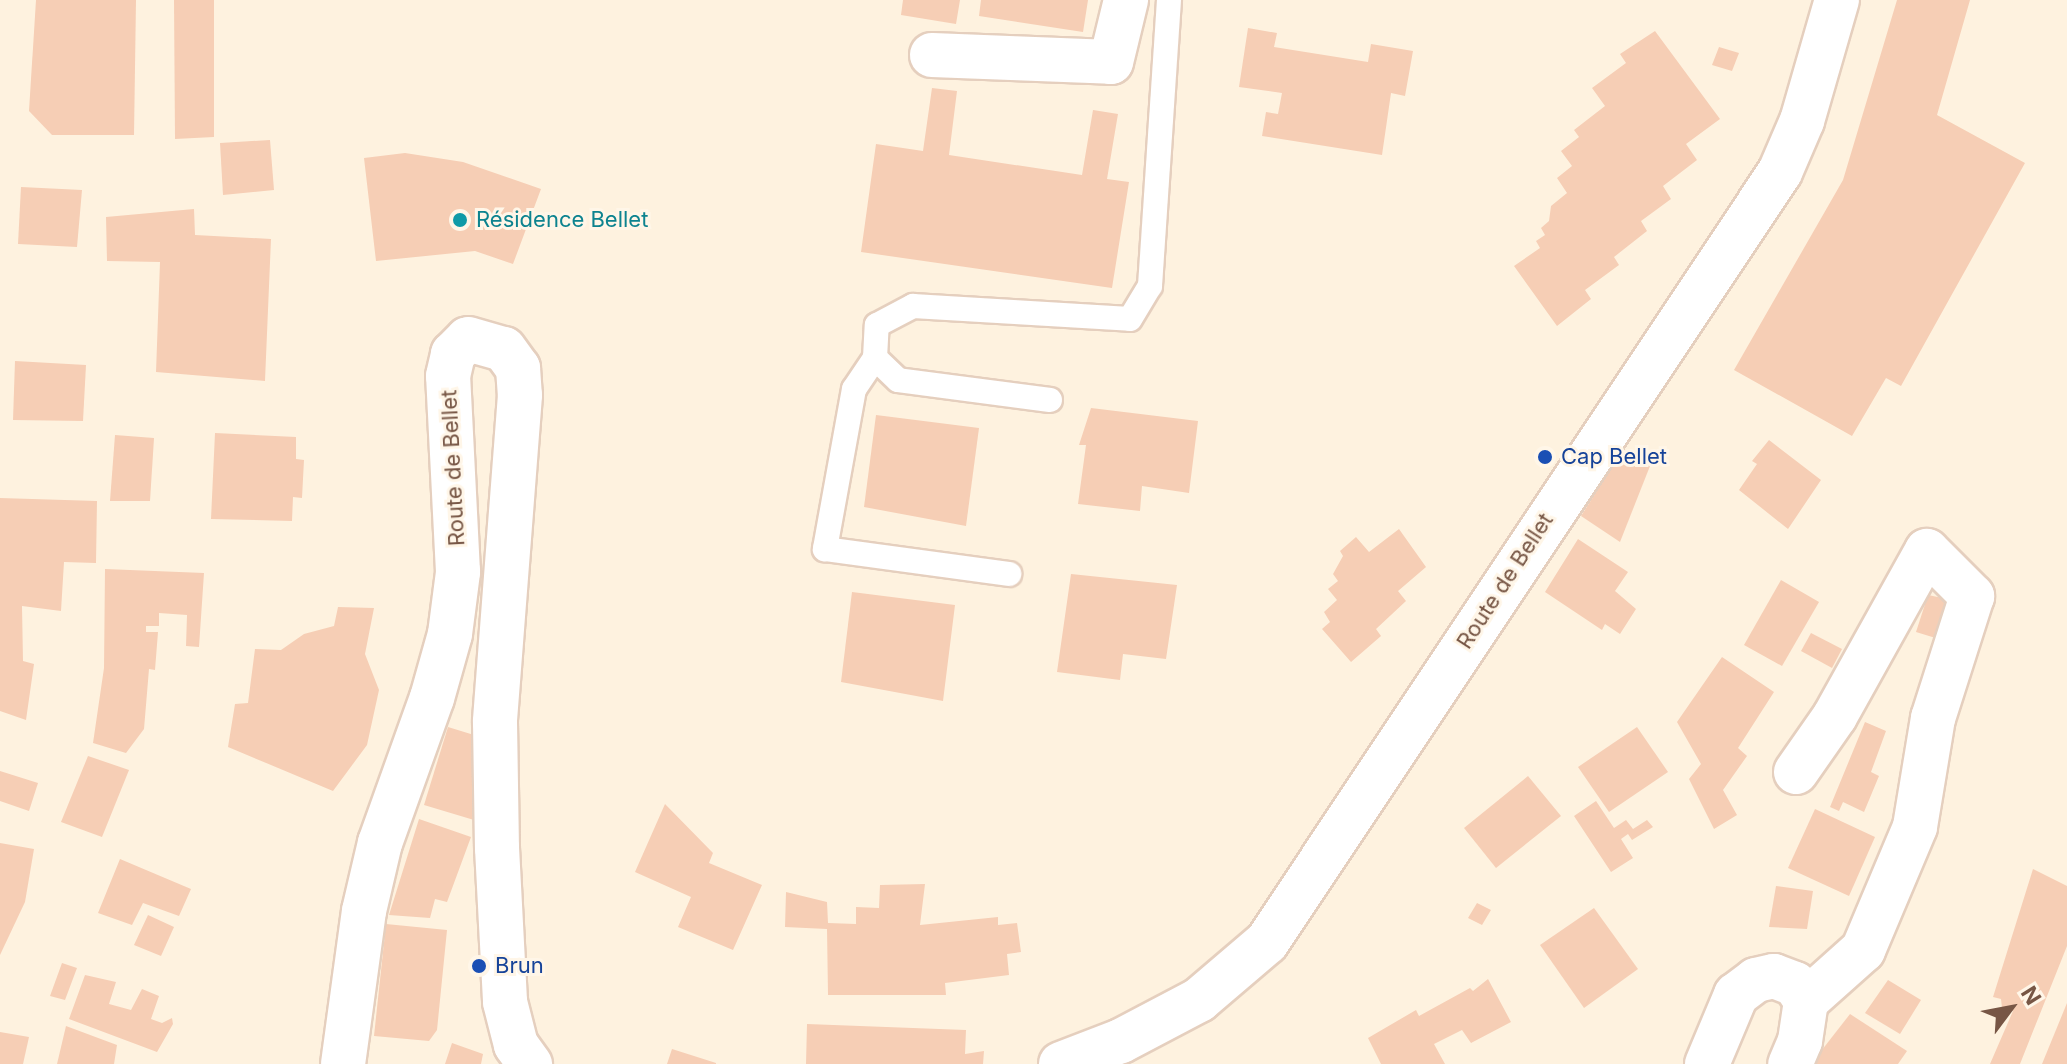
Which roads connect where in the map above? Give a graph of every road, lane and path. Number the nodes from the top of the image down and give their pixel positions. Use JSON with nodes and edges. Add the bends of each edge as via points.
{"nodes":[{"id":1,"x":1126,"y":0,"type":"edge"},
{"id":2,"x":1169,"y":0,"type":"edge"},
{"id":3,"x":1837,"y":0,"type":"edge"},
{"id":4,"x":932,"y":55,"type":"dead end"},
{"id":5,"x":875,"y":358,"type":"junction"},
{"id":6,"x":1050,"y":400,"type":"dead end"},
{"id":7,"x":1009,"y":574,"type":"dead end"},
{"id":8,"x":1796,"y":772,"type":"dead end"},
{"id":9,"x":1806,"y":1001,"type":"junction"},
{"id":10,"x":343,"y":1064,"type":"edge"},
{"id":11,"x":530,"y":1064,"type":"edge"},
{"id":12,"x":1061,"y":1064,"type":"edge"},
{"id":13,"x":1707,"y":1064,"type":"edge"},
{"id":14,"x":1790,"y":1064,"type":"edge"}],
"edges":[{"from":1,"to":4,"type":"street","via":[[1111,62]]},
{"from":2,"to":5,"type":"lane","via":[[1150,286],[1130,319],[913,306],[877,325]]},
{"from":3,"to":12,"type":"street","name":"Route de Bellet","via":[[1802,121],[1780,172],[1267,942],[1199,1000],[1121,1041]]},
{"from":5,"to":6,"type":"lane","via":[[898,380]]},
{"from":5,"to":7,"type":"lane","via":[[854,389],[825,549]]},
{"from":8,"to":9,"type":"street","via":[[1835,716],[1927,551],[1972,596],[1933,718],[1915,827],[1863,950]]},
{"from":9,"to":13,"type":"street","via":[[1795,984],[1774,976],[1756,980],[1736,995]]},
{"from":9,"to":14,"type":"street"},
{"from":10,"to":11,"type":"street","name":"Route de Bellet","via":[[364,911],[380,843],[450,634],[458,572],[448,376],[453,354],[468,339],[504,349],[518,368],[495,722],[505,1002],[516,1045]]}]}
